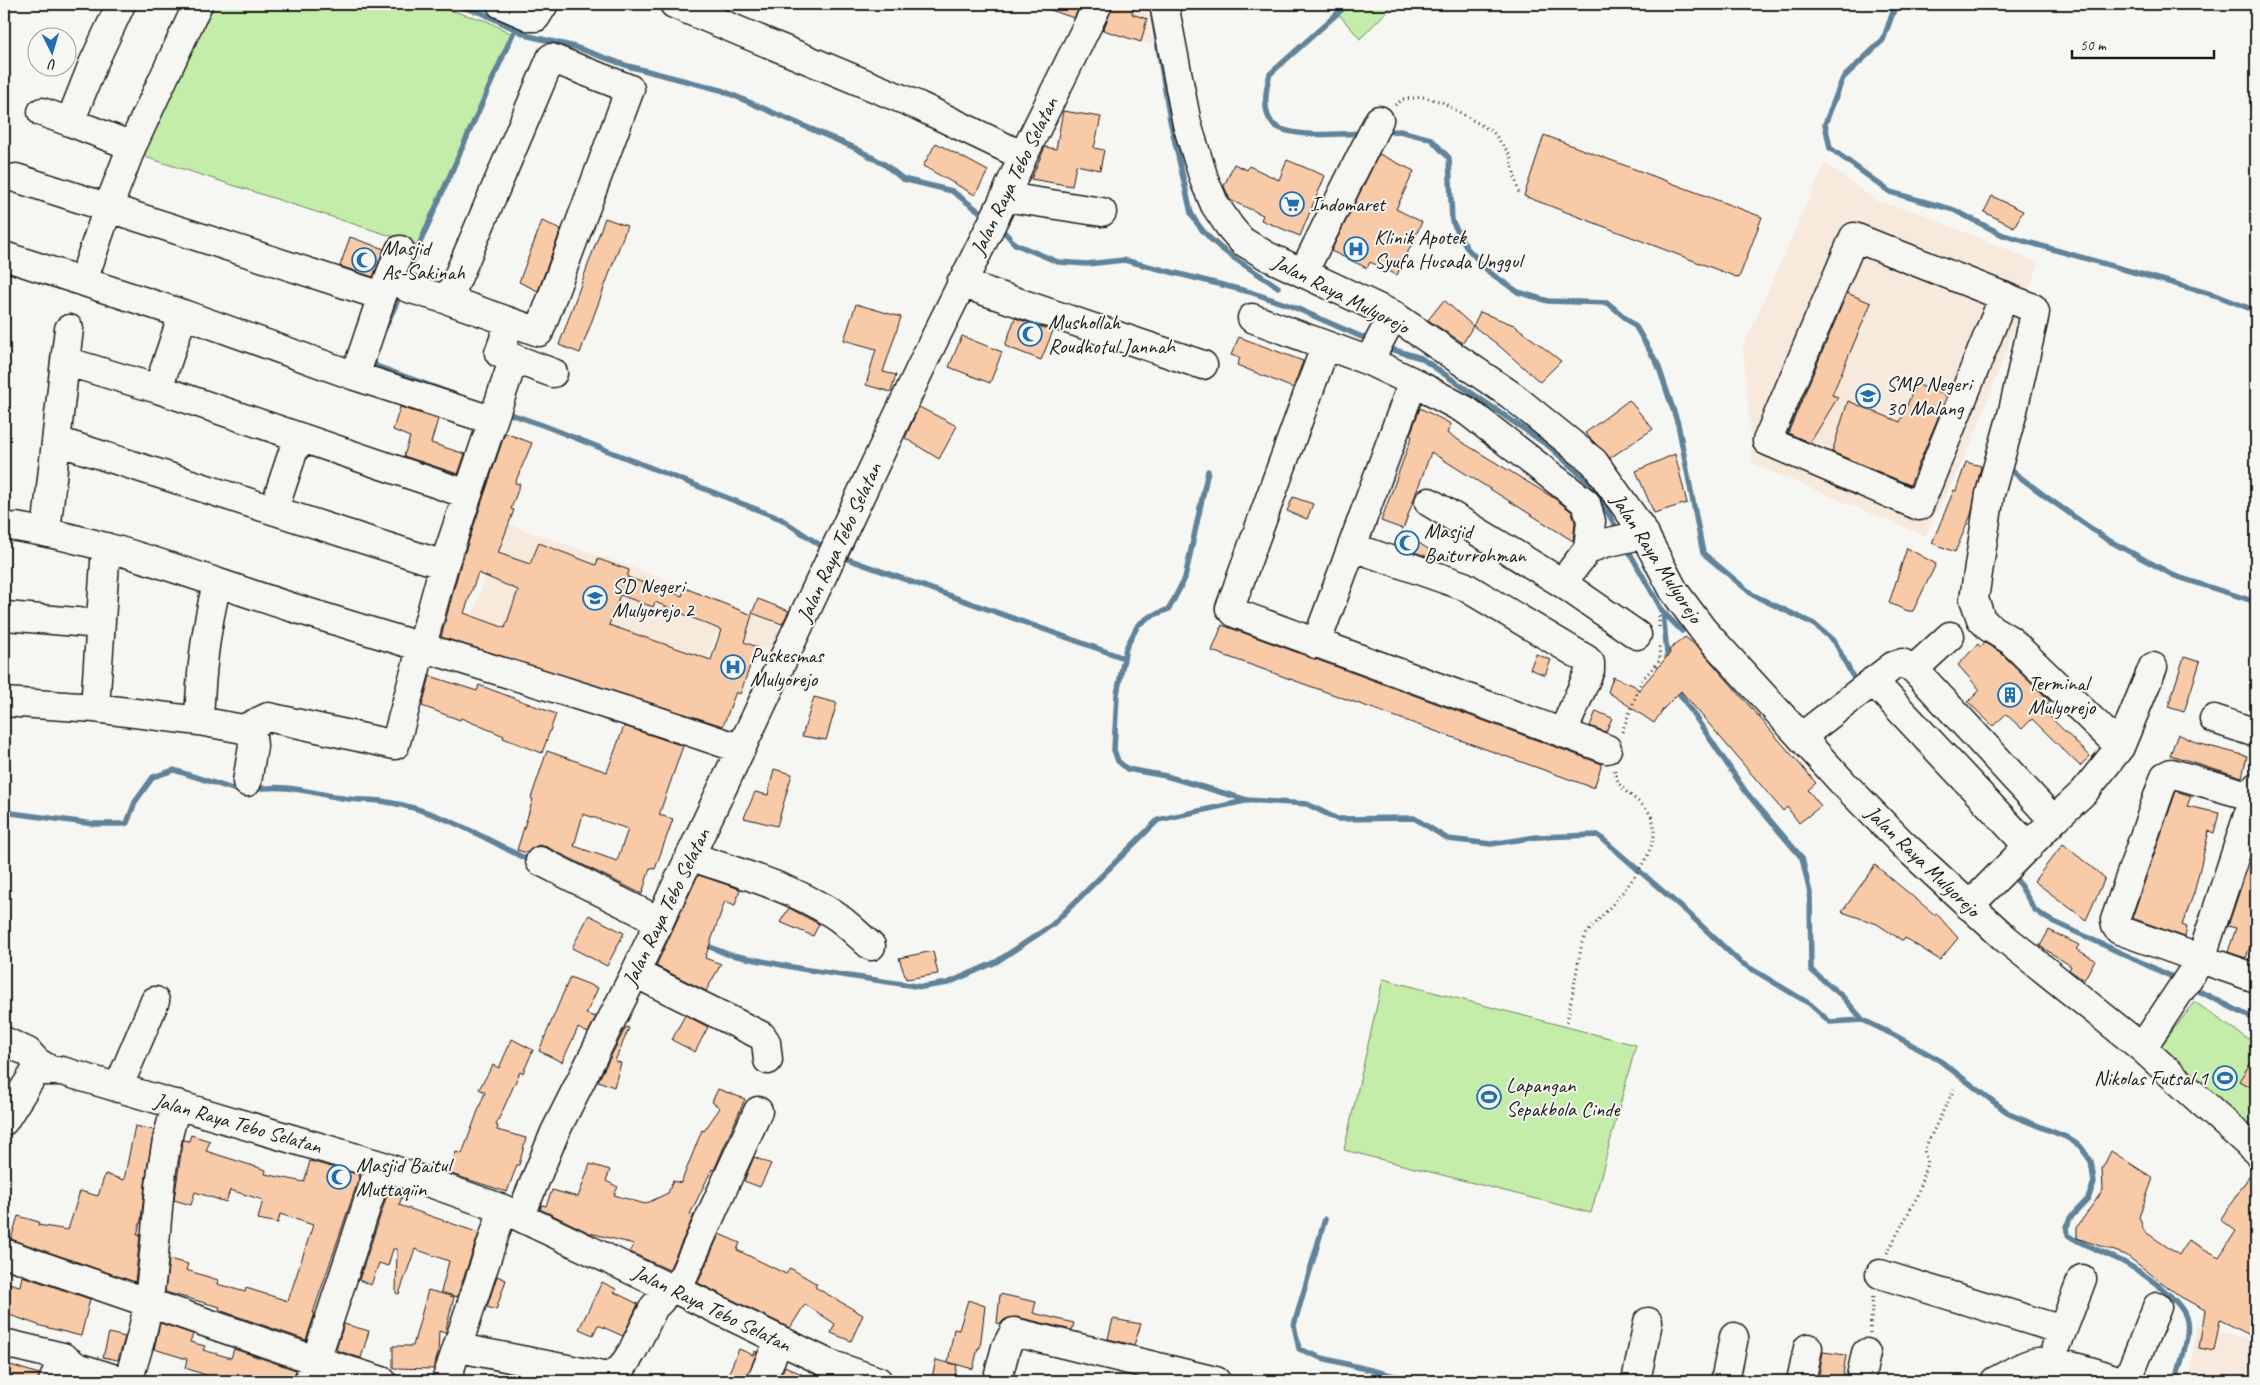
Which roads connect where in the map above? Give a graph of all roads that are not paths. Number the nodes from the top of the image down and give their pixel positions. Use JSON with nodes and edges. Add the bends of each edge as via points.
{"nodes":[{"id":1,"x":121,"y":4,"type":"edge"},
{"id":2,"x":198,"y":4,"type":"edge"},
{"id":3,"x":501,"y":4,"type":"edge"},
{"id":4,"x":544,"y":4,"type":"edge"},
{"id":5,"x":674,"y":4,"type":"edge"},
{"id":6,"x":1098,"y":4,"type":"edge"},
{"id":7,"x":1164,"y":4,"type":"edge"},
{"id":8,"x":42,"y":112,"type":"dead end"},
{"id":9,"x":1379,"y":120,"type":"road end"},
{"id":10,"x":70,"y":122,"type":"junction"},
{"id":11,"x":132,"y":146,"type":"junction"},
{"id":12,"x":1023,"y":156,"type":"junction"},
{"id":13,"x":16,"y":178,"type":"dead end"},
{"id":14,"x":1002,"y":203,"type":"junction"},
{"id":15,"x":108,"y":208,"type":"junction"},
{"id":16,"x":1102,"y":212,"type":"dead end"},
{"id":17,"x":400,"y":250,"type":"dead end"},
{"id":18,"x":4,"y":256,"type":"edge"},
{"id":19,"x":1303,"y":273,"type":"junction"},
{"id":20,"x":83,"y":281,"type":"junction"},
{"id":21,"x":961,"y":283,"type":"junction"},
{"id":22,"x":408,"y":288,"type":"dead end"},
{"id":23,"x":382,"y":296,"type":"junction"},
{"id":24,"x":2004,"y":296,"type":"junction"},
{"id":25,"x":448,"y":300,"type":"junction"},
{"id":26,"x":183,"y":314,"type":"junction"},
{"id":27,"x":1252,"y":318,"type":"dead end"},
{"id":28,"x":510,"y":323,"type":"junction"},
{"id":29,"x":69,"y":329,"type":"dead end"},
{"id":30,"x":539,"y":332,"type":"junction"},
{"id":31,"x":1380,"y":341,"type":"junction"},
{"id":32,"x":1325,"y":347,"type":"junction"},
{"id":33,"x":513,"y":358,"type":"junction"},
{"id":34,"x":65,"y":361,"type":"junction"},
{"id":35,"x":1203,"y":365,"type":"dead end"},
{"id":36,"x":553,"y":373,"type":"dead end"},
{"id":37,"x":355,"y":376,"type":"junction"},
{"id":38,"x":1413,"y":382,"type":"junction"},
{"id":39,"x":158,"y":389,"type":"junction"},
{"id":40,"x":485,"y":418,"type":"junction"},
{"id":41,"x":298,"y":437,"type":"junction"},
{"id":42,"x":57,"y":441,"type":"junction"},
{"id":43,"x":467,"y":494,"type":"junction"},
{"id":44,"x":1429,"y":502,"type":"dead end"},
{"id":45,"x":274,"y":509,"type":"junction"},
{"id":46,"x":16,"y":527,"type":"dead end"},
{"id":47,"x":46,"y":532,"type":"junction"},
{"id":48,"x":1617,"y":541,"type":"junction"},
{"id":49,"x":106,"y":547,"type":"junction"},
{"id":50,"x":1353,"y":547,"type":"junction"},
{"id":51,"x":444,"y":565,"type":"junction"},
{"id":52,"x":1562,"y":583,"type":"junction"},
{"id":53,"x":217,"y":584,"type":"junction"},
{"id":54,"x":6,"y":616,"type":"dead end"},
{"id":55,"x":100,"y":624,"type":"junction"},
{"id":56,"x":1963,"y":624,"type":"junction"},
{"id":57,"x":1652,"y":636,"type":"road end"},
{"id":58,"x":1316,"y":644,"type":"junction"},
{"id":59,"x":421,"y":648,"type":"junction"},
{"id":60,"x":2153,"y":668,"type":"dead end"},
{"id":61,"x":1914,"y":669,"type":"junction"},
{"id":62,"x":1874,"y":681,"type":"junction"},
{"id":63,"x":4,"y":702,"type":"edge"},
{"id":64,"x":95,"y":708,"type":"junction"},
{"id":65,"x":2214,"y":719,"type":"dead end"},
{"id":66,"x":199,"y":721,"type":"junction"},
{"id":67,"x":252,"y":726,"type":"junction"},
{"id":68,"x":1563,"y":732,"type":"junction"},
{"id":69,"x":2256,"y":733,"type":"edge"},
{"id":70,"x":1801,"y":737,"type":"junction"},
{"id":71,"x":1613,"y":747,"type":"road end"},
{"id":72,"x":2120,"y":748,"type":"junction"},
{"id":73,"x":741,"y":749,"type":"junction"},
{"id":74,"x":247,"y":782,"type":"dead end"},
{"id":75,"x":2255,"y":794,"type":"edge"},
{"id":76,"x":2055,"y":819,"type":"junction"},
{"id":77,"x":2029,"y":847,"type":"junction"},
{"id":78,"x":690,"y":856,"type":"junction"},
{"id":79,"x":540,"y":861,"type":"dead end"},
{"id":80,"x":1969,"y":906,"type":"junction"},
{"id":81,"x":659,"y":921,"type":"junction"},
{"id":82,"x":871,"y":946,"type":"dead end"},
{"id":83,"x":635,"y":973,"type":"junction"},
{"id":84,"x":2190,"y":976,"type":"junction"},
{"id":85,"x":2256,"y":978,"type":"edge"},
{"id":86,"x":155,"y":1000,"type":"dead end"},
{"id":87,"x":4,"y":1041,"type":"edge"},
{"id":88,"x":2142,"y":1048,"type":"junction"},
{"id":89,"x":768,"y":1060,"type":"dead end"},
{"id":90,"x":50,"y":1070,"type":"junction"},
{"id":91,"x":118,"y":1088,"type":"junction"},
{"id":92,"x":177,"y":1104,"type":"junction"},
{"id":93,"x":758,"y":1111,"type":"dead end"},
{"id":94,"x":4,"y":1121,"type":"edge"},
{"id":95,"x":2256,"y":1150,"type":"edge"},
{"id":96,"x":380,"y":1164,"type":"junction"},
{"id":97,"x":512,"y":1213,"type":"junction"},
{"id":98,"x":4,"y":1253,"type":"edge"},
{"id":99,"x":1880,"y":1274,"type":"road end"},
{"id":100,"x":2082,"y":1279,"type":"dead end"},
{"id":101,"x":671,"y":1288,"type":"junction"},
{"id":102,"x":148,"y":1303,"type":"junction"},
{"id":103,"x":2157,"y":1307,"type":"dead end"},
{"id":104,"x":1648,"y":1322,"type":"dead end"},
{"id":105,"x":2062,"y":1330,"type":"junction"},
{"id":106,"x":1734,"y":1337,"type":"dead end"},
{"id":107,"x":779,"y":1341,"type":"junction"},
{"id":108,"x":4,"y":1343,"type":"edge"},
{"id":109,"x":458,"y":1348,"type":"junction"},
{"id":110,"x":1808,"y":1348,"type":"dead end"},
{"id":111,"x":1866,"y":1353,"type":"road end"},
{"id":112,"x":63,"y":1356,"type":"junction"},
{"id":113,"x":2048,"y":1370,"type":"edge"},
{"id":114,"x":312,"y":1371,"type":"edge"},
{"id":115,"x":53,"y":1381,"type":"edge"},
{"id":116,"x":122,"y":1381,"type":"edge"},
{"id":117,"x":128,"y":1381,"type":"edge"},
{"id":118,"x":382,"y":1381,"type":"edge"},
{"id":119,"x":446,"y":1381,"type":"edge"},
{"id":120,"x":760,"y":1381,"type":"edge"},
{"id":121,"x":878,"y":1381,"type":"edge"},
{"id":122,"x":997,"y":1381,"type":"edge"},
{"id":123,"x":1216,"y":1381,"type":"edge"},
{"id":124,"x":1636,"y":1381,"type":"edge"},
{"id":125,"x":1725,"y":1381,"type":"edge"},
{"id":126,"x":1801,"y":1381,"type":"edge"},
{"id":127,"x":1860,"y":1381,"type":"edge"},
{"id":128,"x":1995,"y":1381,"type":"edge"},
{"id":129,"x":2119,"y":1381,"type":"edge"},
{"id":130,"x":2127,"y":1381,"type":"edge"}],
"edges":[{"from":1,"to":10,"type":"street"},
{"from":2,"to":11,"type":"street"},
{"from":3,"to":4,"type":"street","via":[[531,17],[540,13]]},
{"from":5,"to":12,"type":"street","via":[[902,99]]},
{"from":6,"to":12,"type":"street","name":"Jalan Raya Tebo Selatan"},
{"from":7,"to":19,"type":"street","name":"Jalan Raya Mulyorejo","via":[[1187,124],[1214,205],[1242,241]]},
{"from":8,"to":10,"type":"street"},
{"from":9,"to":19,"type":"street"},
{"from":10,"to":11,"type":"street"},
{"from":11,"to":15,"type":"street"},
{"from":12,"to":14,"type":"street","name":"Jalan Raya Tebo Selatan"},
{"from":13,"to":15,"type":"street"},
{"from":14,"to":16,"type":"street"},
{"from":14,"to":21,"type":"street","name":"Jalan Raya Tebo Selatan"},
{"from":15,"to":20,"type":"street"},
{"from":15,"to":23,"type":"street"},
{"from":17,"to":23,"type":"street"},
{"from":18,"to":20,"type":"street"},
{"from":19,"to":31,"type":"street","name":"Jalan Raya Mulyorejo"},
{"from":20,"to":26,"type":"street"},
{"from":21,"to":35,"type":"street"},
{"from":21,"to":73,"type":"street","name":"Jalan Raya Tebo Selatan"},
{"from":22,"to":25,"type":"street"},
{"from":23,"to":37,"type":"street"},
{"from":24,"to":24,"type":"street","via":[[1919,506],[1767,441],[1854,237]]},
{"from":24,"to":56,"type":"street","via":[[2035,312],[1990,494],[1974,599]]},
{"from":25,"to":28,"type":"street"},
{"from":25,"to":30,"type":"street","via":[[551,58],[630,89]]},
{"from":26,"to":37,"type":"street"},
{"from":26,"to":39,"type":"street"},
{"from":27,"to":32,"type":"street"},
{"from":28,"to":30,"type":"street"},
{"from":28,"to":33,"type":"street"},
{"from":29,"to":34,"type":"street"},
{"from":30,"to":33,"type":"street"},
{"from":31,"to":32,"type":"street"},
{"from":31,"to":38,"type":"street"},
{"from":31,"to":48,"type":"street","name":"Jalan Raya Mulyorejo","via":[[1511,395],[1594,462]]},
{"from":32,"to":58,"type":"street","via":[[1230,608],[1235,613]]},
{"from":33,"to":36,"type":"street"},
{"from":33,"to":40,"type":"street"},
{"from":34,"to":39,"type":"street"},
{"from":34,"to":42,"type":"street"},
{"from":37,"to":40,"type":"street"},
{"from":38,"to":48,"type":"street","via":[[1467,411],[1586,503],[1591,521]]},
{"from":38,"to":50,"type":"street"},
{"from":39,"to":41,"type":"street"},
{"from":40,"to":43,"type":"street"},
{"from":41,"to":43,"type":"street"},
{"from":41,"to":45,"type":"street"},
{"from":42,"to":45,"type":"street"},
{"from":42,"to":47,"type":"street"},
{"from":43,"to":51,"type":"street"},
{"from":44,"to":52,"type":"street"},
{"from":45,"to":51,"type":"street"},
{"from":46,"to":47,"type":"street"},
{"from":47,"to":49,"type":"street"},
{"from":48,"to":52,"type":"street"},
{"from":48,"to":70,"type":"street","name":"Jalan Raya Mulyorejo","via":[[1674,591],[1704,630]]},
{"from":49,"to":53,"type":"street"},
{"from":49,"to":55,"type":"street"},
{"from":50,"to":58,"type":"street"},
{"from":50,"to":68,"type":"street","via":[[1464,586],[1586,659],[1590,670]]},
{"from":51,"to":59,"type":"street"},
{"from":52,"to":57,"type":"street"},
{"from":53,"to":59,"type":"street"},
{"from":53,"to":66,"type":"street","via":[[202,655]]},
{"from":54,"to":55,"type":"street"},
{"from":55,"to":64,"type":"street"},
{"from":56,"to":61,"type":"street"},
{"from":56,"to":72,"type":"street","via":[[1981,619],[2010,640]]},
{"from":58,"to":68,"type":"street"},
{"from":59,"to":67,"type":"street","via":[[395,745],[268,718]]},
{"from":59,"to":73,"type":"street"},
{"from":60,"to":72,"type":"street"},
{"from":61,"to":62,"type":"street","via":[[1902,663]]},
{"from":61,"to":76,"type":"street"},
{"from":62,"to":70,"type":"street"},
{"from":62,"to":77,"type":"street"},
{"from":63,"to":64,"type":"street"},
{"from":64,"to":66,"type":"street"},
{"from":65,"to":69,"type":"street"},
{"from":66,"to":67,"type":"street","via":[[243,729]]},
{"from":67,"to":74,"type":"street","via":[[253,746]]},
{"from":68,"to":71,"type":"street"},
{"from":70,"to":80,"type":"street","name":"Jalan Raya Mulyorejo","via":[[1904,845]]},
{"from":72,"to":76,"type":"street","via":[[2084,792]]},
{"from":73,"to":78,"type":"street","name":"Jalan Raya Tebo Selatan"},
{"from":75,"to":84,"type":"street"},
{"from":75,"to":84,"type":"street","via":[[2172,773],[2165,776],[2115,920],[2119,930]]},
{"from":76,"to":77,"type":"street"},
{"from":77,"to":80,"type":"street"},
{"from":78,"to":81,"type":"street","name":"Jalan Raya Tebo Selatan"},
{"from":78,"to":82,"type":"street","via":[[816,904],[835,915]]},
{"from":79,"to":81,"type":"street"},
{"from":80,"to":88,"type":"street","name":"Jalan Raya Mulyorejo"},
{"from":81,"to":83,"type":"street","name":"Jalan Raya Tebo Selatan"},
{"from":83,"to":89,"type":"street","via":[[762,1036]]},
{"from":83,"to":97,"type":"street","name":"Jalan Raya Tebo Selatan"},
{"from":84,"to":85,"type":"street"},
{"from":84,"to":88,"type":"street"},
{"from":86,"to":91,"type":"street"},
{"from":87,"to":90,"type":"street","via":[[28,1052]]},
{"from":88,"to":95,"type":"street","name":"Jalan Raya Mulyorejo"},
{"from":90,"to":91,"type":"street","name":"Jalan Raya Tebo Selatan"},
{"from":90,"to":94,"type":"street","via":[[33,1075]]},
{"from":91,"to":92,"type":"street","name":"Jalan Raya Tebo Selatan"},
{"from":92,"to":96,"type":"street","name":"Jalan Raya Tebo Selatan"},
{"from":92,"to":102,"type":"street","via":[[166,1144]]},
{"from":93,"to":101,"type":"street"},
{"from":96,"to":97,"type":"street","name":"Jalan Raya Tebo Selatan"},
{"from":96,"to":114,"type":"street"},
{"from":97,"to":101,"type":"street","name":"Jalan Raya Tebo Selatan"},
{"from":97,"to":109,"type":"street"},
{"from":98,"to":102,"type":"street"},
{"from":99,"to":105,"type":"street"},
{"from":100,"to":105,"type":"street"},
{"from":101,"to":107,"type":"street","name":"Jalan Raya Tebo Selatan"},
{"from":101,"to":109,"type":"street","via":[[654,1307],[621,1369],[608,1377]]},
{"from":102,"to":114,"type":"street"},
{"from":102,"to":117,"type":"street"},
{"from":103,"to":130,"type":"street"},
{"from":104,"to":124,"type":"street"},
{"from":105,"to":113,"type":"street"},
{"from":106,"to":125,"type":"street"},
{"from":107,"to":120,"type":"street"},
{"from":107,"to":121,"type":"street","name":"Jalan Raya Tebo Selatan"},
{"from":108,"to":112,"type":"street"},
{"from":109,"to":119,"type":"street"},
{"from":110,"to":126,"type":"street"},
{"from":111,"to":127,"type":"street"},
{"from":112,"to":115,"type":"street"},
{"from":112,"to":116,"type":"street","via":[[77,1367]]},
{"from":113,"to":128,"type":"street","via":[[2036,1362]]},
{"from":113,"to":129,"type":"street","via":[[2100,1373]]},
{"from":114,"to":118,"type":"street"},
{"from":122,"to":123,"type":"street","via":[[1006,1347],[1014,1332]]}]}
